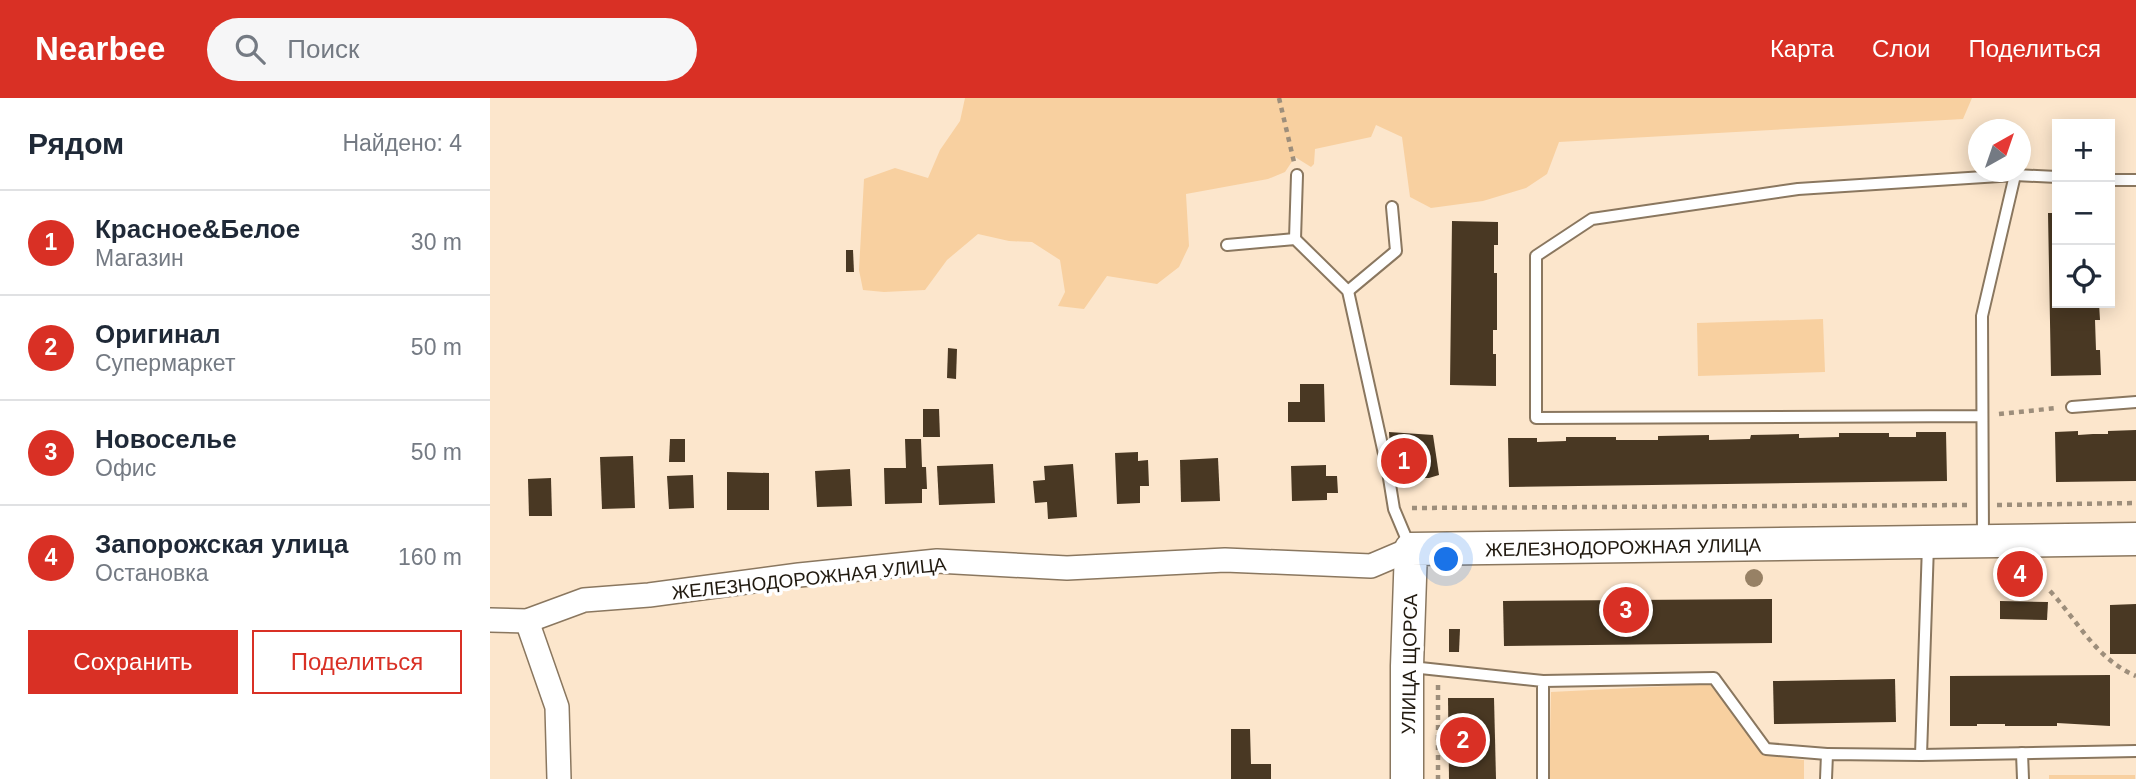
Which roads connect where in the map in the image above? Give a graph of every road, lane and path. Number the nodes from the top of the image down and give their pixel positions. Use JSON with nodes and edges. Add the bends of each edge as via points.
{"nodes":[{"id":1,"x":1279,"y":98,"type":"edge"},
{"id":2,"x":1297,"y":175,"type":"joint"},
{"id":3,"x":2031,"y":176,"type":"edge"},
{"id":4,"x":2052,"y":177,"type":"edge"},
{"id":5,"x":1968,"y":178,"type":"edge"},
{"id":6,"x":2115,"y":180,"type":"edge"},
{"id":7,"x":2136,"y":180,"type":"edge"},
{"id":8,"x":2013,"y":182,"type":"edge"},
{"id":9,"x":1392,"y":207,"type":"dead end"},
{"id":10,"x":1295,"y":239,"type":"junction"},
{"id":11,"x":1227,"y":245,"type":"dead end"},
{"id":12,"x":1348,"y":291,"type":"junction"},
{"id":13,"x":2136,"y":402,"type":"edge"},
{"id":14,"x":2071,"y":407,"type":"joint"},
{"id":15,"x":1981,"y":416,"type":"junction"},
{"id":16,"x":2136,"y":502,"type":"edge"},
{"id":17,"x":1981,"y":505,"type":"junction"},
{"id":18,"x":1394,"y":509,"type":"junction"},
{"id":19,"x":2136,"y":539,"type":"edge"},
{"id":20,"x":1983,"y":541,"type":"junction"},
{"id":21,"x":1928,"y":544,"type":"junction"},
{"id":22,"x":1411,"y":549,"type":"junction"},
{"id":23,"x":2050,"y":591,"type":"dead end"},
{"id":24,"x":490,"y":620,"type":"edge"},
{"id":25,"x":527,"y":621,"type":"junction"},
{"id":26,"x":1407,"y":666,"type":"junction"},
{"id":27,"x":2136,"y":676,"type":"edge"},
{"id":28,"x":1544,"y":681,"type":"junction"},
{"id":29,"x":2136,"y":751,"type":"edge"},
{"id":30,"x":2022,"y":753,"type":"junction"},
{"id":31,"x":1827,"y":754,"type":"junction"},
{"id":32,"x":1922,"y":755,"type":"junction"},
{"id":33,"x":559,"y":779,"type":"edge"},
{"id":34,"x":1407,"y":779,"type":"edge"},
{"id":35,"x":1543,"y":779,"type":"edge"},
{"id":36,"x":1826,"y":779,"type":"edge"},
{"id":37,"x":2023,"y":779,"type":"edge"}],
"edges":[{"from":1,"to":2,"type":"path"},
{"from":2,"to":10,"type":"lane"},
{"from":3,"to":4,"type":"lane"},
{"from":5,"to":15,"type":"lane","via":[[1798,189],[1591,219],[1536,256],[1536,418]]},
{"from":6,"to":7,"type":"lane"},
{"from":8,"to":15,"type":"lane","via":[[1982,316]]},
{"from":9,"to":12,"type":"lane","via":[[1396,251]]},
{"from":10,"to":11,"type":"lane"},
{"from":10,"to":12,"type":"lane"},
{"from":12,"to":18,"type":"lane"},
{"from":13,"to":14,"type":"lane"},
{"from":14,"to":15,"type":"path"},
{"from":15,"to":17,"type":"lane"},
{"from":16,"to":17,"type":"path"},
{"from":17,"to":18,"type":"path"},
{"from":17,"to":20,"type":"lane"},
{"from":18,"to":22,"type":"lane"},
{"from":19,"to":20,"type":"main road","name":"ЖЕЛЕЗНОДОРОЖНАЯ УЛИЦА"},
{"from":20,"to":21,"type":"main road","name":"ЖЕЛЕЗНОДОРОЖНАЯ УЛИЦА"},
{"from":21,"to":22,"type":"main road","name":"ЖЕЛЕЗНОДОРОЖНАЯ УЛИЦА"},
{"from":21,"to":32,"type":"lane"},
{"from":22,"to":25,"type":"street","name":"ЖЕЛЕЗНОДОРОЖНАЯ УЛИЦА","via":[[1371,566],[1225,560],[1067,568],[937,561],[584,600]]},
{"from":22,"to":26,"type":"main road","name":"УЛИЦА ЩОРСА"},
{"from":23,"to":27,"type":"path","via":[[2096,649]]},
{"from":24,"to":25,"type":"street","name":"ЖЕЛЕЗНОДОРОЖНАЯ УЛИЦА"},
{"from":25,"to":33,"type":"street","via":[[557,707]]},
{"from":26,"to":28,"type":"lane"},
{"from":26,"to":34,"type":"main road","name":"УЛИЦА ЩОРСА"},
{"from":28,"to":31,"type":"lane","via":[[1714,678],[1766,750]]},
{"from":28,"to":35,"type":"lane"},
{"from":29,"to":30,"type":"lane"},
{"from":30,"to":32,"type":"lane"},
{"from":30,"to":37,"type":"lane"},
{"from":31,"to":32,"type":"lane"},
{"from":31,"to":36,"type":"lane"}]}
